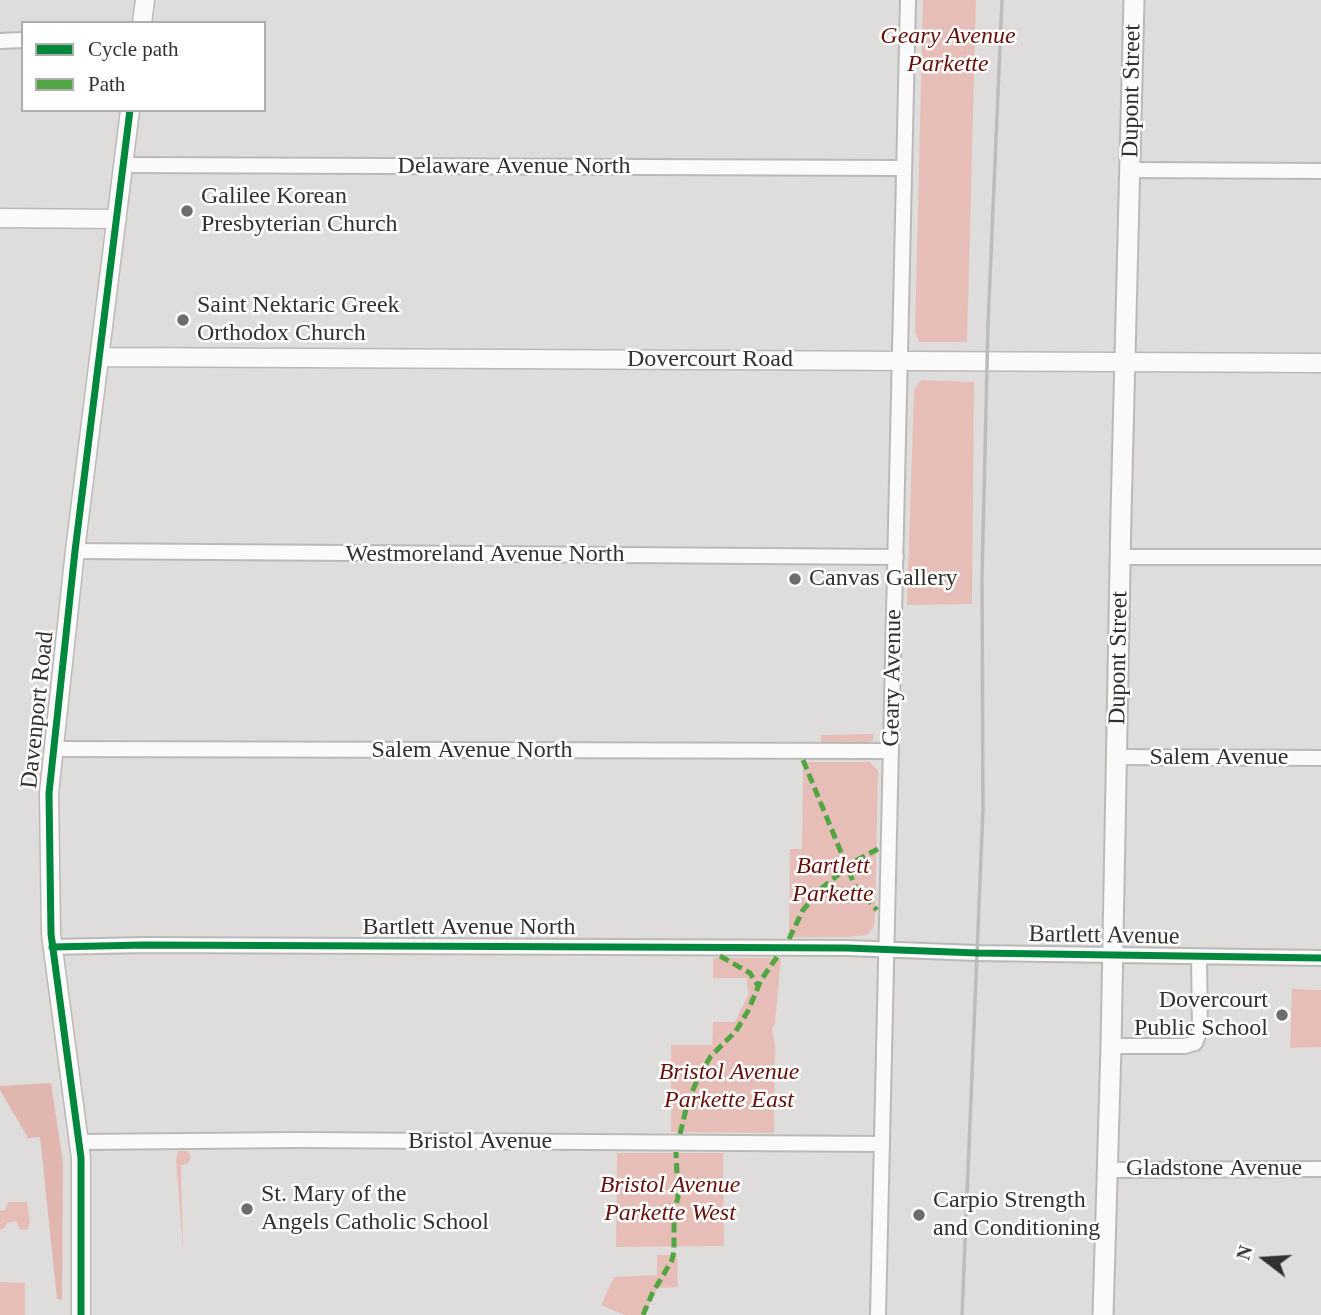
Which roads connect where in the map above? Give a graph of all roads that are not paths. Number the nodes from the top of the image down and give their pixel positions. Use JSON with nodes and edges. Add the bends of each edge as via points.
{"nodes":[{"id":1,"x":145,"y":0,"type":"edge"},
{"id":2,"x":908,"y":0,"type":"edge"},
{"id":3,"x":1134,"y":0,"type":"edge"},
{"id":4,"x":142,"y":21,"type":"edge"},
{"id":5,"x":21,"y":40,"type":"edge"},
{"id":6,"x":0,"y":41,"type":"edge"},
{"id":7,"x":130,"y":112,"type":"edge"},
{"id":8,"x":124,"y":165,"type":"junction"},
{"id":9,"x":904,"y":168,"type":"junction"},
{"id":10,"x":1130,"y":170,"type":"junction"},
{"id":11,"x":1321,"y":171,"type":"edge"},
{"id":12,"x":0,"y":218,"type":"edge"},
{"id":13,"x":117,"y":219,"type":"junction"},
{"id":14,"x":99,"y":357,"type":"junction"},
{"id":15,"x":900,"y":361,"type":"junction"},
{"id":16,"x":1126,"y":362,"type":"junction"},
{"id":17,"x":1321,"y":363,"type":"edge"},
{"id":18,"x":75,"y":551,"type":"junction"},
{"id":19,"x":896,"y":557,"type":"junction"},
{"id":20,"x":1120,"y":557,"type":"junction"},
{"id":21,"x":1321,"y":557,"type":"edge"},
{"id":22,"x":52,"y":749,"type":"junction"},
{"id":23,"x":891,"y":751,"type":"junction"},
{"id":24,"x":1118,"y":757,"type":"junction"},
{"id":25,"x":1321,"y":758,"type":"edge"},
{"id":26,"x":52,"y":947,"type":"junction"},
{"id":27,"x":887,"y":949,"type":"junction"},
{"id":28,"x":1113,"y":956,"type":"junction"},
{"id":29,"x":1199,"y":957,"type":"junction"},
{"id":30,"x":1321,"y":958,"type":"edge"},
{"id":31,"x":1111,"y":1046,"type":"junction"},
{"id":32,"x":79,"y":1142,"type":"junction"},
{"id":33,"x":882,"y":1144,"type":"junction"},
{"id":34,"x":1321,"y":1169,"type":"edge"},
{"id":35,"x":1107,"y":1170,"type":"junction"},
{"id":36,"x":81,"y":1315,"type":"edge"},
{"id":37,"x":878,"y":1315,"type":"edge"},
{"id":38,"x":1103,"y":1315,"type":"edge"}],
"edges":[{"from":1,"to":4,"type":"street"},
{"from":2,"to":9,"type":"street","name":"Geary Avenue"},
{"from":3,"to":10,"type":"main road","name":"Dupont Street"},
{"from":5,"to":6,"type":"street"},
{"from":7,"to":8,"type":"street","name":"Davenport Road"},
{"from":8,"to":9,"type":"street","name":"Delaware Avenue North"},
{"from":8,"to":13,"type":"street","name":"Davenport Road"},
{"from":9,"to":15,"type":"street","name":"Geary Avenue"},
{"from":10,"to":11,"type":"street"},
{"from":10,"to":16,"type":"main road","name":"Dupont Street"},
{"from":12,"to":13,"type":"street"},
{"from":13,"to":14,"type":"street","name":"Davenport Road"},
{"from":14,"to":15,"type":"street","name":"Dovercourt Road"},
{"from":14,"to":18,"type":"street","name":"Davenport Road"},
{"from":15,"to":16,"type":"street","name":"Dovercourt Road"},
{"from":15,"to":19,"type":"street","name":"Geary Avenue"},
{"from":16,"to":17,"type":"street","name":"Dovercourt Road"},
{"from":16,"to":20,"type":"main road","name":"Dupont Street"},
{"from":18,"to":19,"type":"street","name":"Westmoreland Avenue North"},
{"from":18,"to":22,"type":"street","name":"Davenport Road"},
{"from":19,"to":23,"type":"street","name":"Geary Avenue"},
{"from":20,"to":21,"type":"street"},
{"from":20,"to":24,"type":"main road","name":"Dupont Street"},
{"from":22,"to":23,"type":"street","name":"Salem Avenue North"},
{"from":22,"to":26,"type":"street","name":"Davenport Road","via":[[48,842]]},
{"from":23,"to":27,"type":"street","name":"Geary Avenue"},
{"from":24,"to":25,"type":"street","name":"Salem Avenue"},
{"from":24,"to":28,"type":"main road","name":"Dupont Street"},
{"from":26,"to":27,"type":"street","name":"Bartlett Avenue North"},
{"from":26,"to":32,"type":"street","name":"Davenport Road"},
{"from":27,"to":28,"type":"street","name":"Bartlett Avenue"},
{"from":27,"to":33,"type":"street","name":"Geary Avenue"},
{"from":28,"to":29,"type":"street","name":"Bartlett Avenue"},
{"from":28,"to":31,"type":"main road","name":"Dupont Street"},
{"from":29,"to":30,"type":"street","name":"Bartlett Avenue"},
{"from":29,"to":31,"type":"street","via":[[1200,1030],[1195,1044]]},
{"from":31,"to":35,"type":"main road","name":"Dupont Street"},
{"from":32,"to":33,"type":"street","name":"Bristol Avenue"},
{"from":32,"to":36,"type":"street","name":"Davenport Road"},
{"from":33,"to":37,"type":"street","name":"Geary Avenue"},
{"from":34,"to":35,"type":"street","name":"Gladstone Avenue"},
{"from":35,"to":38,"type":"main road","name":"Dupont Street"}]}
